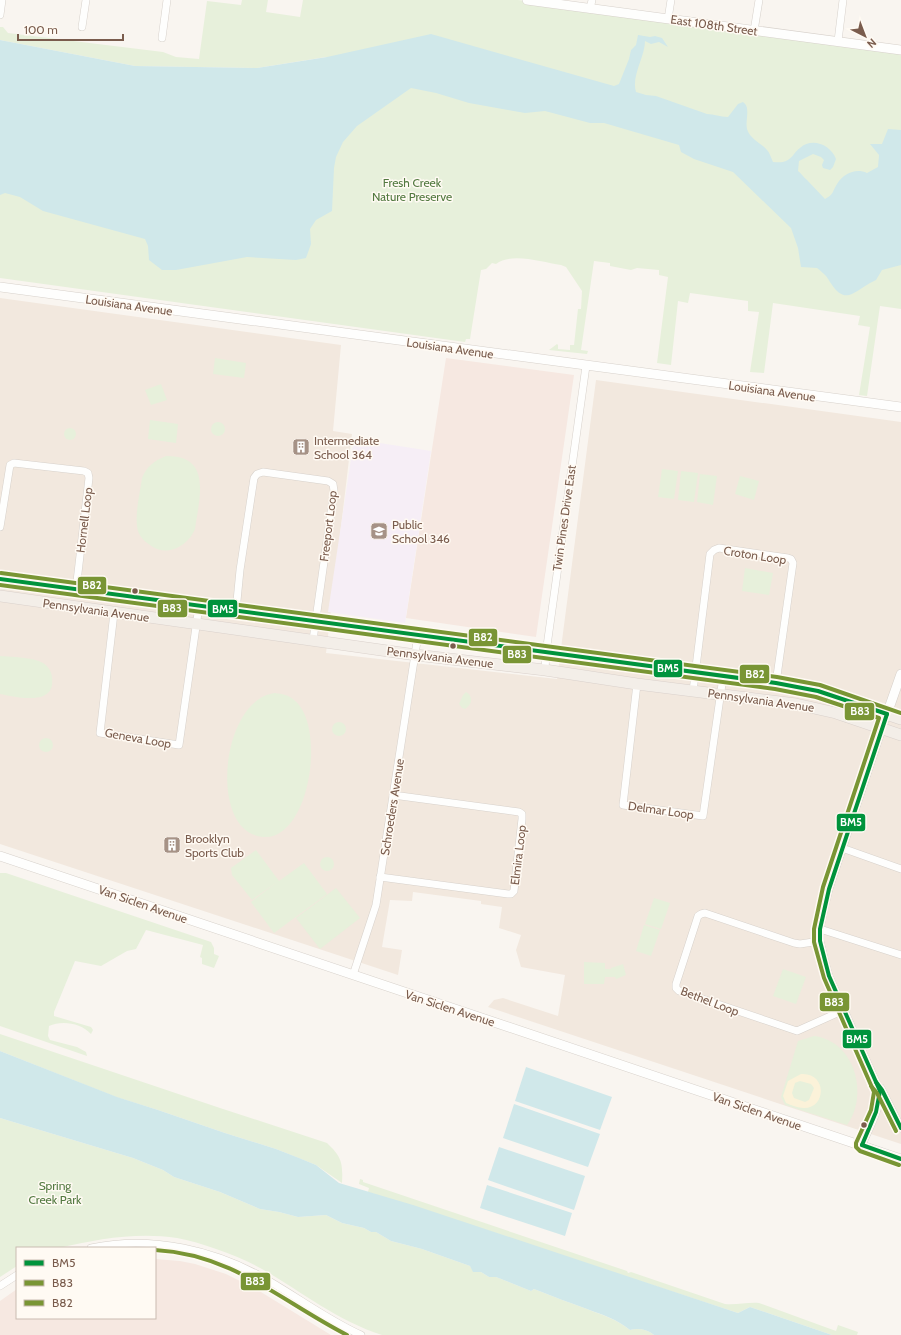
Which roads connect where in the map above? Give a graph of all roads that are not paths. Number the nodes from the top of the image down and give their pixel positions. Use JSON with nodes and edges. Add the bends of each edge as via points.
{"nodes":[{"id":1,"x":2,"y":0,"type":"edge"},
{"id":2,"x":86,"y":0,"type":"edge"},
{"id":3,"x":167,"y":0,"type":"edge"},
{"id":4,"x":527,"y":0,"type":"edge"},
{"id":5,"x":671,"y":0,"type":"edge"},
{"id":6,"x":758,"y":0,"type":"edge"},
{"id":7,"x":844,"y":0,"type":"edge"},
{"id":8,"x":591,"y":4,"type":"edge"},
{"id":9,"x":0,"y":15,"type":"edge"},
{"id":10,"x":668,"y":19,"type":"junction"},
{"id":11,"x":82,"y":27,"type":"dead end"},
{"id":12,"x":754,"y":31,"type":"junction"},
{"id":13,"x":162,"y":38,"type":"dead end"},
{"id":14,"x":838,"y":41,"type":"junction"},
{"id":15,"x":901,"y":50,"type":"edge"},
{"id":16,"x":0,"y":287,"type":"edge"},
{"id":17,"x":586,"y":366,"type":"junction"},
{"id":18,"x":901,"y":407,"type":"edge"},
{"id":19,"x":0,"y":527,"type":"edge"},
{"id":20,"x":0,"y":579,"type":"edge"},
{"id":21,"x":76,"y":590,"type":"junction"},
{"id":22,"x":0,"y":596,"type":"edge"},
{"id":23,"x":199,"y":606,"type":"junction"},
{"id":24,"x":236,"y":611,"type":"junction"},
{"id":25,"x":114,"y":613,"type":"junction"},
{"id":26,"x":315,"y":622,"type":"junction"},
{"id":27,"x":197,"y":624,"type":"junction"},
{"id":28,"x":418,"y":636,"type":"junction"},
{"id":29,"x":312,"y":640,"type":"junction"},
{"id":30,"x":546,"y":652,"type":"junction"},
{"id":31,"x":416,"y":655,"type":"junction"},
{"id":32,"x":545,"y":670,"type":"junction"},
{"id":33,"x":695,"y":673,"type":"junction"},
{"id":34,"x":901,"y":674,"type":"edge"},
{"id":35,"x":723,"y":676,"type":"junction"},
{"id":36,"x":776,"y":683,"type":"junction"},
{"id":37,"x":637,"y":684,"type":"junction"},
{"id":38,"x":693,"y":691,"type":"junction"},
{"id":39,"x":720,"y":694,"type":"junction"},
{"id":40,"x":887,"y":714,"type":"junction"},
{"id":41,"x":901,"y":719,"type":"edge"},
{"id":42,"x":882,"y":728,"type":"junction"},
{"id":43,"x":901,"y":735,"type":"edge"},
{"id":44,"x":394,"y":795,"type":"junction"},
{"id":45,"x":842,"y":848,"type":"junction"},
{"id":46,"x":0,"y":856,"type":"edge"},
{"id":47,"x":901,"y":870,"type":"edge"},
{"id":48,"x":380,"y":877,"type":"junction"},
{"id":49,"x":820,"y":929,"type":"junction"},
{"id":50,"x":820,"y":941,"type":"junction"},
{"id":51,"x":901,"y":955,"type":"edge"},
{"id":52,"x":353,"y":975,"type":"junction"},
{"id":53,"x":844,"y":1010,"type":"junction"},
{"id":54,"x":876,"y":1081,"type":"junction"},
{"id":55,"x":901,"y":1128,"type":"edge"},
{"id":56,"x":862,"y":1145,"type":"junction"},
{"id":57,"x":901,"y":1158,"type":"edge"},
{"id":58,"x":98,"y":1247,"type":"edge"},
{"id":59,"x":16,"y":1276,"type":"edge"},
{"id":60,"x":0,"y":1286,"type":"edge"},
{"id":61,"x":360,"y":1335,"type":"edge"}],
"edges":[{"from":1,"to":9,"type":"street"},
{"from":2,"to":11,"type":"street"},
{"from":3,"to":13,"type":"street"},
{"from":4,"to":8,"type":"street","name":"East 108th Street"},
{"from":5,"to":10,"type":"street"},
{"from":6,"to":12,"type":"street"},
{"from":7,"to":14,"type":"street"},
{"from":8,"to":10,"type":"street","name":"East 108th Street"},
{"from":10,"to":12,"type":"street","name":"East 108th Street"},
{"from":12,"to":14,"type":"street","name":"East 108th Street"},
{"from":14,"to":15,"type":"street","name":"East 108th Street"},
{"from":16,"to":17,"type":"street","name":"Louisiana Avenue"},
{"from":17,"to":18,"type":"street","name":"Louisiana Avenue"},
{"from":17,"to":30,"type":"street","name":"Twin Pines Drive East"},
{"from":19,"to":21,"type":"street","name":"Hornell Loop","via":[[10,465],[14,463],[88,473]]},
{"from":20,"to":21,"type":"main road","name":"Pennsylvania Avenue"},
{"from":21,"to":23,"type":"main road","name":"Pennsylvania Avenue"},
{"from":22,"to":25,"type":"main road","name":"Pennsylvania Avenue"},
{"from":23,"to":24,"type":"main road","name":"Pennsylvania Avenue"},
{"from":23,"to":27,"type":"street","name":"Geneva Loop"},
{"from":24,"to":26,"type":"main road","name":"Pennsylvania Avenue"},
{"from":24,"to":26,"type":"street","name":"Freeport Loop","via":[[254,478],[263,472],[328,481],[333,484],[334,491]]},
{"from":25,"to":27,"type":"main road","name":"Pennsylvania Avenue"},
{"from":25,"to":27,"type":"street","name":"Geneva Loop","via":[[100,733],[179,745]]},
{"from":26,"to":28,"type":"main road","name":"Pennsylvania Avenue"},
{"from":26,"to":29,"type":"street","name":"Freeport Loop"},
{"from":27,"to":29,"type":"main road","name":"Pennsylvania Avenue"},
{"from":28,"to":30,"type":"main road","name":"Pennsylvania Avenue"},
{"from":28,"to":31,"type":"street","name":"Schroeders Avenue"},
{"from":29,"to":31,"type":"main road","name":"Pennsylvania Avenue"},
{"from":30,"to":32,"type":"street","name":"Twin Pines Drive East"},
{"from":30,"to":33,"type":"main road","name":"Pennsylvania Avenue"},
{"from":31,"to":32,"type":"main road","name":"Pennsylvania Avenue"},
{"from":31,"to":44,"type":"street","name":"Schroeders Avenue"},
{"from":32,"to":37,"type":"main road","name":"Pennsylvania Avenue"},
{"from":33,"to":35,"type":"main road","name":"Pennsylvania Avenue"},
{"from":33,"to":36,"type":"street","name":"Croton Loop","via":[[710,554],[719,548],[788,558],[793,563]]},
{"from":33,"to":38,"type":"street","name":"Croton Loop"},
{"from":34,"to":40,"type":"street"},
{"from":35,"to":36,"type":"main road","name":"Pennsylvania Avenue"},
{"from":35,"to":39,"type":"street","name":"Delmar Loop"},
{"from":36,"to":40,"type":"main road","name":"Pennsylvania Avenue","via":[[818,691]]},
{"from":37,"to":38,"type":"main road","name":"Pennsylvania Avenue"},
{"from":37,"to":39,"type":"street","name":"Delmar Loop","via":[[623,805],[703,816]]},
{"from":38,"to":39,"type":"main road","name":"Pennsylvania Avenue"},
{"from":39,"to":42,"type":"main road","name":"Pennsylvania Avenue","via":[[815,708]]},
{"from":40,"to":41,"type":"main road","name":"Pennsylvania Avenue"},
{"from":40,"to":42,"type":"street"},
{"from":42,"to":43,"type":"main road","name":"Pennsylvania Avenue"},
{"from":42,"to":45,"type":"street"},
{"from":44,"to":48,"type":"street","name":"Schroeders Avenue"},
{"from":44,"to":48,"type":"street","name":"Elmira Loop","via":[[522,814],[514,890],[508,894]]},
{"from":45,"to":47,"type":"street"},
{"from":45,"to":49,"type":"street","via":[[829,888]]},
{"from":46,"to":52,"type":"street","name":"Van Siclen Avenue"},
{"from":48,"to":52,"type":"street","name":"Schroeders Avenue","via":[[376,905]]},
{"from":49,"to":50,"type":"street"},
{"from":49,"to":51,"type":"street"},
{"from":50,"to":53,"type":"street","via":[[824,962]]},
{"from":50,"to":53,"type":"street","name":"Bethel Loop","via":[[794,943],[705,913],[701,914],[698,916],[676,988],[797,1032]]},
{"from":52,"to":56,"type":"street","name":"Van Siclen Avenue"},
{"from":53,"to":54,"type":"street"},
{"from":54,"to":55,"type":"street"},
{"from":54,"to":56,"type":"street","via":[[880,1091],[880,1102]]},
{"from":56,"to":57,"type":"street","name":"Van Siclen Avenue"},
{"from":58,"to":61,"type":"street","via":[[154,1244],[210,1254],[250,1270],[332,1321]]},
{"from":59,"to":60,"type":"street"}]}
